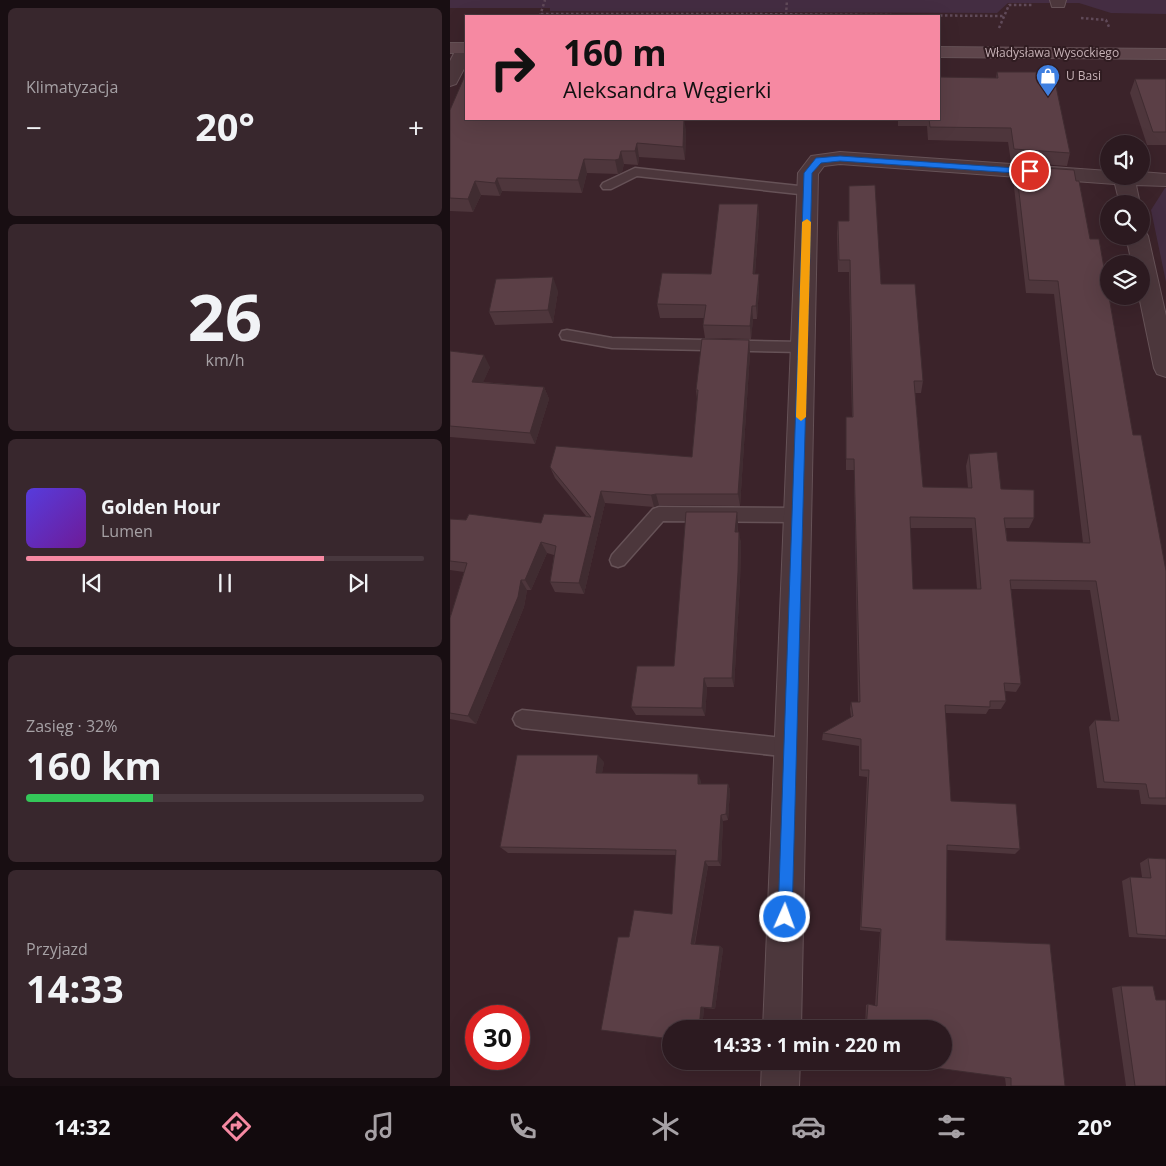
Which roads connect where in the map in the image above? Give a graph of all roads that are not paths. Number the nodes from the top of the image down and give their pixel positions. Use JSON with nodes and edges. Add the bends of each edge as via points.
{"nodes":[{"id":1,"x":460,"y":48,"type":"edge"},
{"id":2,"x":940,"y":52,"type":"edge"},
{"id":3,"x":1166,"y":54,"type":"edge"},
{"id":4,"x":450,"y":80,"type":"edge"},
{"id":5,"x":1100,"y":176,"type":"edge"},
{"id":6,"x":1150,"y":179,"type":"edge"},
{"id":7,"x":1166,"y":180,"type":"edge"},
{"id":8,"x":607,"y":186,"type":"dead end"},
{"id":9,"x":808,"y":191,"type":"junction"},
{"id":10,"x":1139,"y":245,"type":"edge"},
{"id":11,"x":567,"y":335,"type":"dead end"},
{"id":12,"x":803,"y":347,"type":"junction"},
{"id":13,"x":1166,"y":368,"type":"edge"},
{"id":14,"x":798,"y":515,"type":"junction"},
{"id":15,"x":618,"y":560,"type":"dead end"},
{"id":16,"x":522,"y":719,"type":"dead end"},
{"id":17,"x":791,"y":748,"type":"junction"},
{"id":18,"x":782,"y":1020,"type":"edge"},
{"id":19,"x":781,"y":1070,"type":"edge"},
{"id":20,"x":780,"y":1086,"type":"edge"}],
"edges":[{"from":1,"to":4,"type":"street"},
{"from":2,"to":3,"type":"street","name":"Władysława Wysockiego"},
{"from":5,"to":9,"type":"street","via":[[840,158],[818,160],[808,173]]},
{"from":6,"to":7,"type":"street"},
{"from":8,"to":9,"type":"lane","via":[[635,172]]},
{"from":9,"to":12,"type":"street"},
{"from":10,"to":13,"type":"street"},
{"from":11,"to":12,"type":"lane","via":[[612,344]]},
{"from":12,"to":14,"type":"street"},
{"from":14,"to":15,"type":"lane","via":[[659,514]]},
{"from":14,"to":17,"type":"street"},
{"from":16,"to":17,"type":"lane"},
{"from":17,"to":18,"type":"street"},
{"from":19,"to":20,"type":"street"}]}
